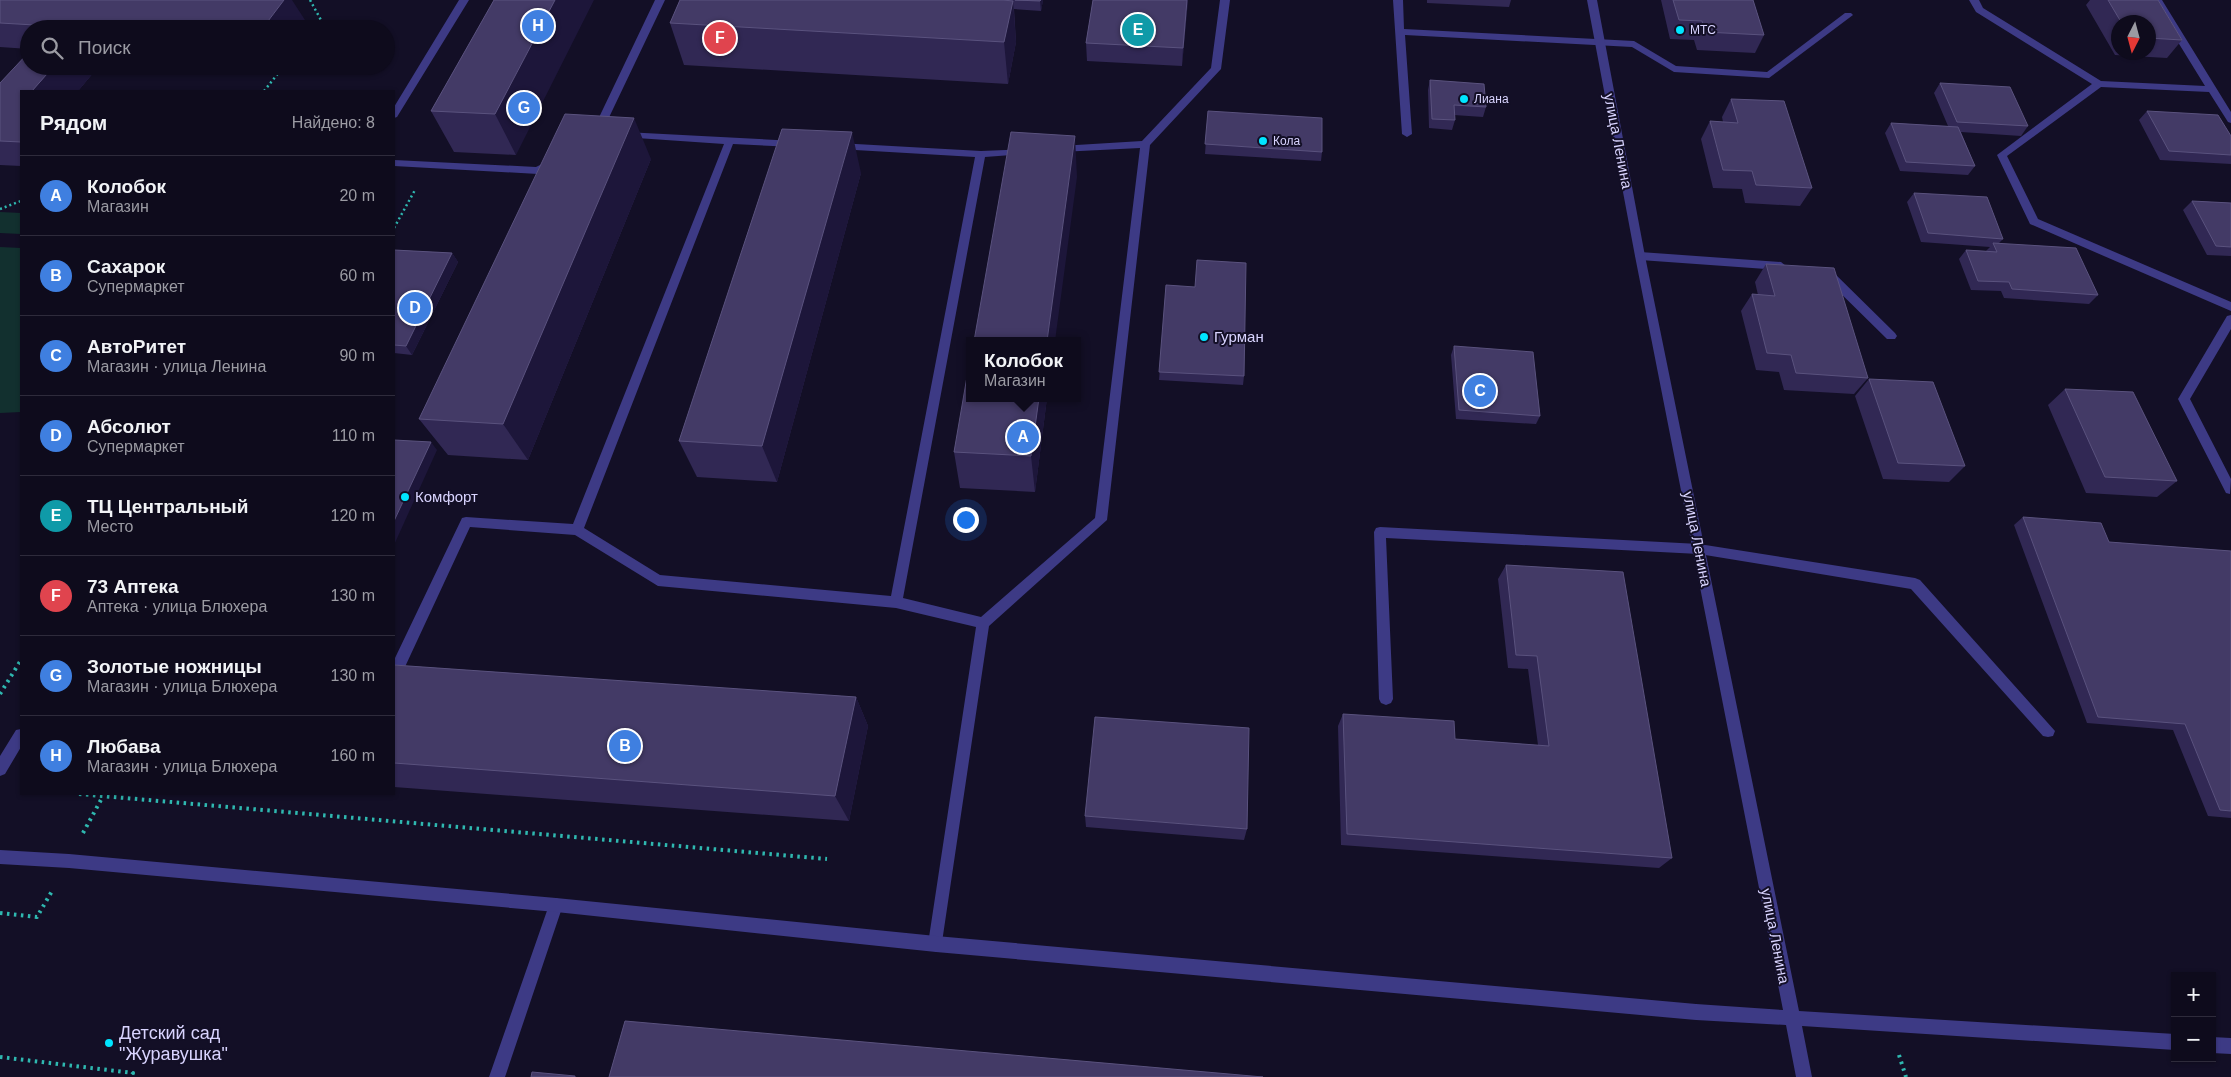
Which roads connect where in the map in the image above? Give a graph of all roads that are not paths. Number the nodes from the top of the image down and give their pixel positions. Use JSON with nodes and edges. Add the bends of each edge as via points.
{"nodes":[{"id":1,"x":464,"y":0,"type":"edge"},
{"id":2,"x":660,"y":0,"type":"edge"},
{"id":3,"x":1225,"y":0,"type":"edge"},
{"id":4,"x":1398,"y":0,"type":"edge"},
{"id":5,"x":1592,"y":0,"type":"edge"},
{"id":6,"x":1974,"y":0,"type":"edge"},
{"id":7,"x":2157,"y":0,"type":"edge"},
{"id":8,"x":1848,"y":15,"type":"dead end"},
{"id":9,"x":1400,"y":32,"type":"junction"},
{"id":10,"x":1600,"y":42,"type":"junction"},
{"id":11,"x":2099,"y":84,"type":"junction"},
{"id":12,"x":2212,"y":89,"type":"junction"},
{"id":13,"x":395,"y":113,"type":"edge"},
{"id":14,"x":2231,"y":120,"type":"edge"},
{"id":15,"x":1407,"y":134,"type":"dead end"},
{"id":16,"x":730,"y":140,"type":"junction"},
{"id":17,"x":807,"y":144,"type":"edge"},
{"id":18,"x":1145,"y":144,"type":"junction"},
{"id":19,"x":826,"y":145,"type":"edge"},
{"id":20,"x":981,"y":154,"type":"junction"},
{"id":21,"x":563,"y":155,"type":"edge"},
{"id":22,"x":395,"y":163,"type":"edge"},
{"id":23,"x":1640,"y":256,"type":"junction"},
{"id":24,"x":1794,"y":266,"type":"edge"},
{"id":25,"x":1813,"y":268,"type":"edge"},
{"id":26,"x":2231,"y":307,"type":"edge"},
{"id":27,"x":2231,"y":320,"type":"edge"},
{"id":28,"x":1891,"y":336,"type":"dead end"},
{"id":29,"x":2230,"y":489,"type":"edge"},
{"id":30,"x":577,"y":530,"type":"junction"},
{"id":31,"x":1699,"y":549,"type":"junction"},
{"id":32,"x":896,"y":602,"type":"junction"},
{"id":33,"x":983,"y":623,"type":"junction"},
{"id":34,"x":395,"y":664,"type":"edge"},
{"id":35,"x":1386,"y":699,"type":"dead end"},
{"id":36,"x":2048,"y":731,"type":"dead end"},
{"id":37,"x":20,"y":737,"type":"edge"},
{"id":38,"x":0,"y":769,"type":"edge"},
{"id":39,"x":0,"y":857,"type":"edge"},
{"id":40,"x":556,"y":905,"type":"junction"},
{"id":41,"x":936,"y":944,"type":"junction"},
{"id":42,"x":1791,"y":1018,"type":"junction"},
{"id":43,"x":2171,"y":1042,"type":"edge"},
{"id":44,"x":2216,"y":1045,"type":"edge"},
{"id":45,"x":2231,"y":1046,"type":"edge"},
{"id":46,"x":497,"y":1077,"type":"edge"},
{"id":47,"x":1804,"y":1077,"type":"edge"}],
"edges":[{"from":1,"to":13,"type":"street"},
{"from":2,"to":16,"type":"street","via":[[601,135]]},
{"from":3,"to":18,"type":"street","via":[[1216,69]]},
{"from":4,"to":9,"type":"street"},
{"from":5,"to":10,"type":"street","name":"улица Ленина"},
{"from":6,"to":11,"type":"street","via":[[1979,10]]},
{"from":7,"to":12,"type":"street"},
{"from":8,"to":10,"type":"street","via":[[1769,75],[1674,69],[1634,44]]},
{"from":9,"to":10,"type":"street"},
{"from":9,"to":15,"type":"street"},
{"from":10,"to":23,"type":"street","name":"улица Ленина"},
{"from":11,"to":12,"type":"street"},
{"from":11,"to":26,"type":"street","via":[[2002,155],[2034,221]]},
{"from":12,"to":14,"type":"street"},
{"from":16,"to":17,"type":"street"},
{"from":16,"to":30,"type":"street"},
{"from":18,"to":20,"type":"street"},
{"from":18,"to":33,"type":"street","via":[[1101,520]]},
{"from":19,"to":20,"type":"street"},
{"from":20,"to":32,"type":"street"},
{"from":21,"to":22,"type":"street","via":[[538,171]]},
{"from":23,"to":24,"type":"street"},
{"from":23,"to":31,"type":"street","name":"улица Ленина"},
{"from":25,"to":28,"type":"street","via":[[1823,268]]},
{"from":27,"to":29,"type":"street","via":[[2184,399]]},
{"from":30,"to":32,"type":"street","via":[[658,580]]},
{"from":30,"to":34,"type":"street","via":[[466,522],[399,665]]},
{"from":31,"to":35,"type":"street","via":[[1380,532]]},
{"from":31,"to":36,"type":"street","via":[[1915,584]]},
{"from":31,"to":42,"type":"street","name":"улица Ленина"},
{"from":32,"to":33,"type":"street"},
{"from":33,"to":41,"type":"street"},
{"from":37,"to":38,"type":"street"},
{"from":39,"to":40,"type":"street"},
{"from":40,"to":41,"type":"street"},
{"from":40,"to":46,"type":"street"},
{"from":41,"to":42,"type":"street"},
{"from":42,"to":43,"type":"street"},
{"from":42,"to":47,"type":"street","name":"улица Ленина"},
{"from":44,"to":45,"type":"street"}]}
